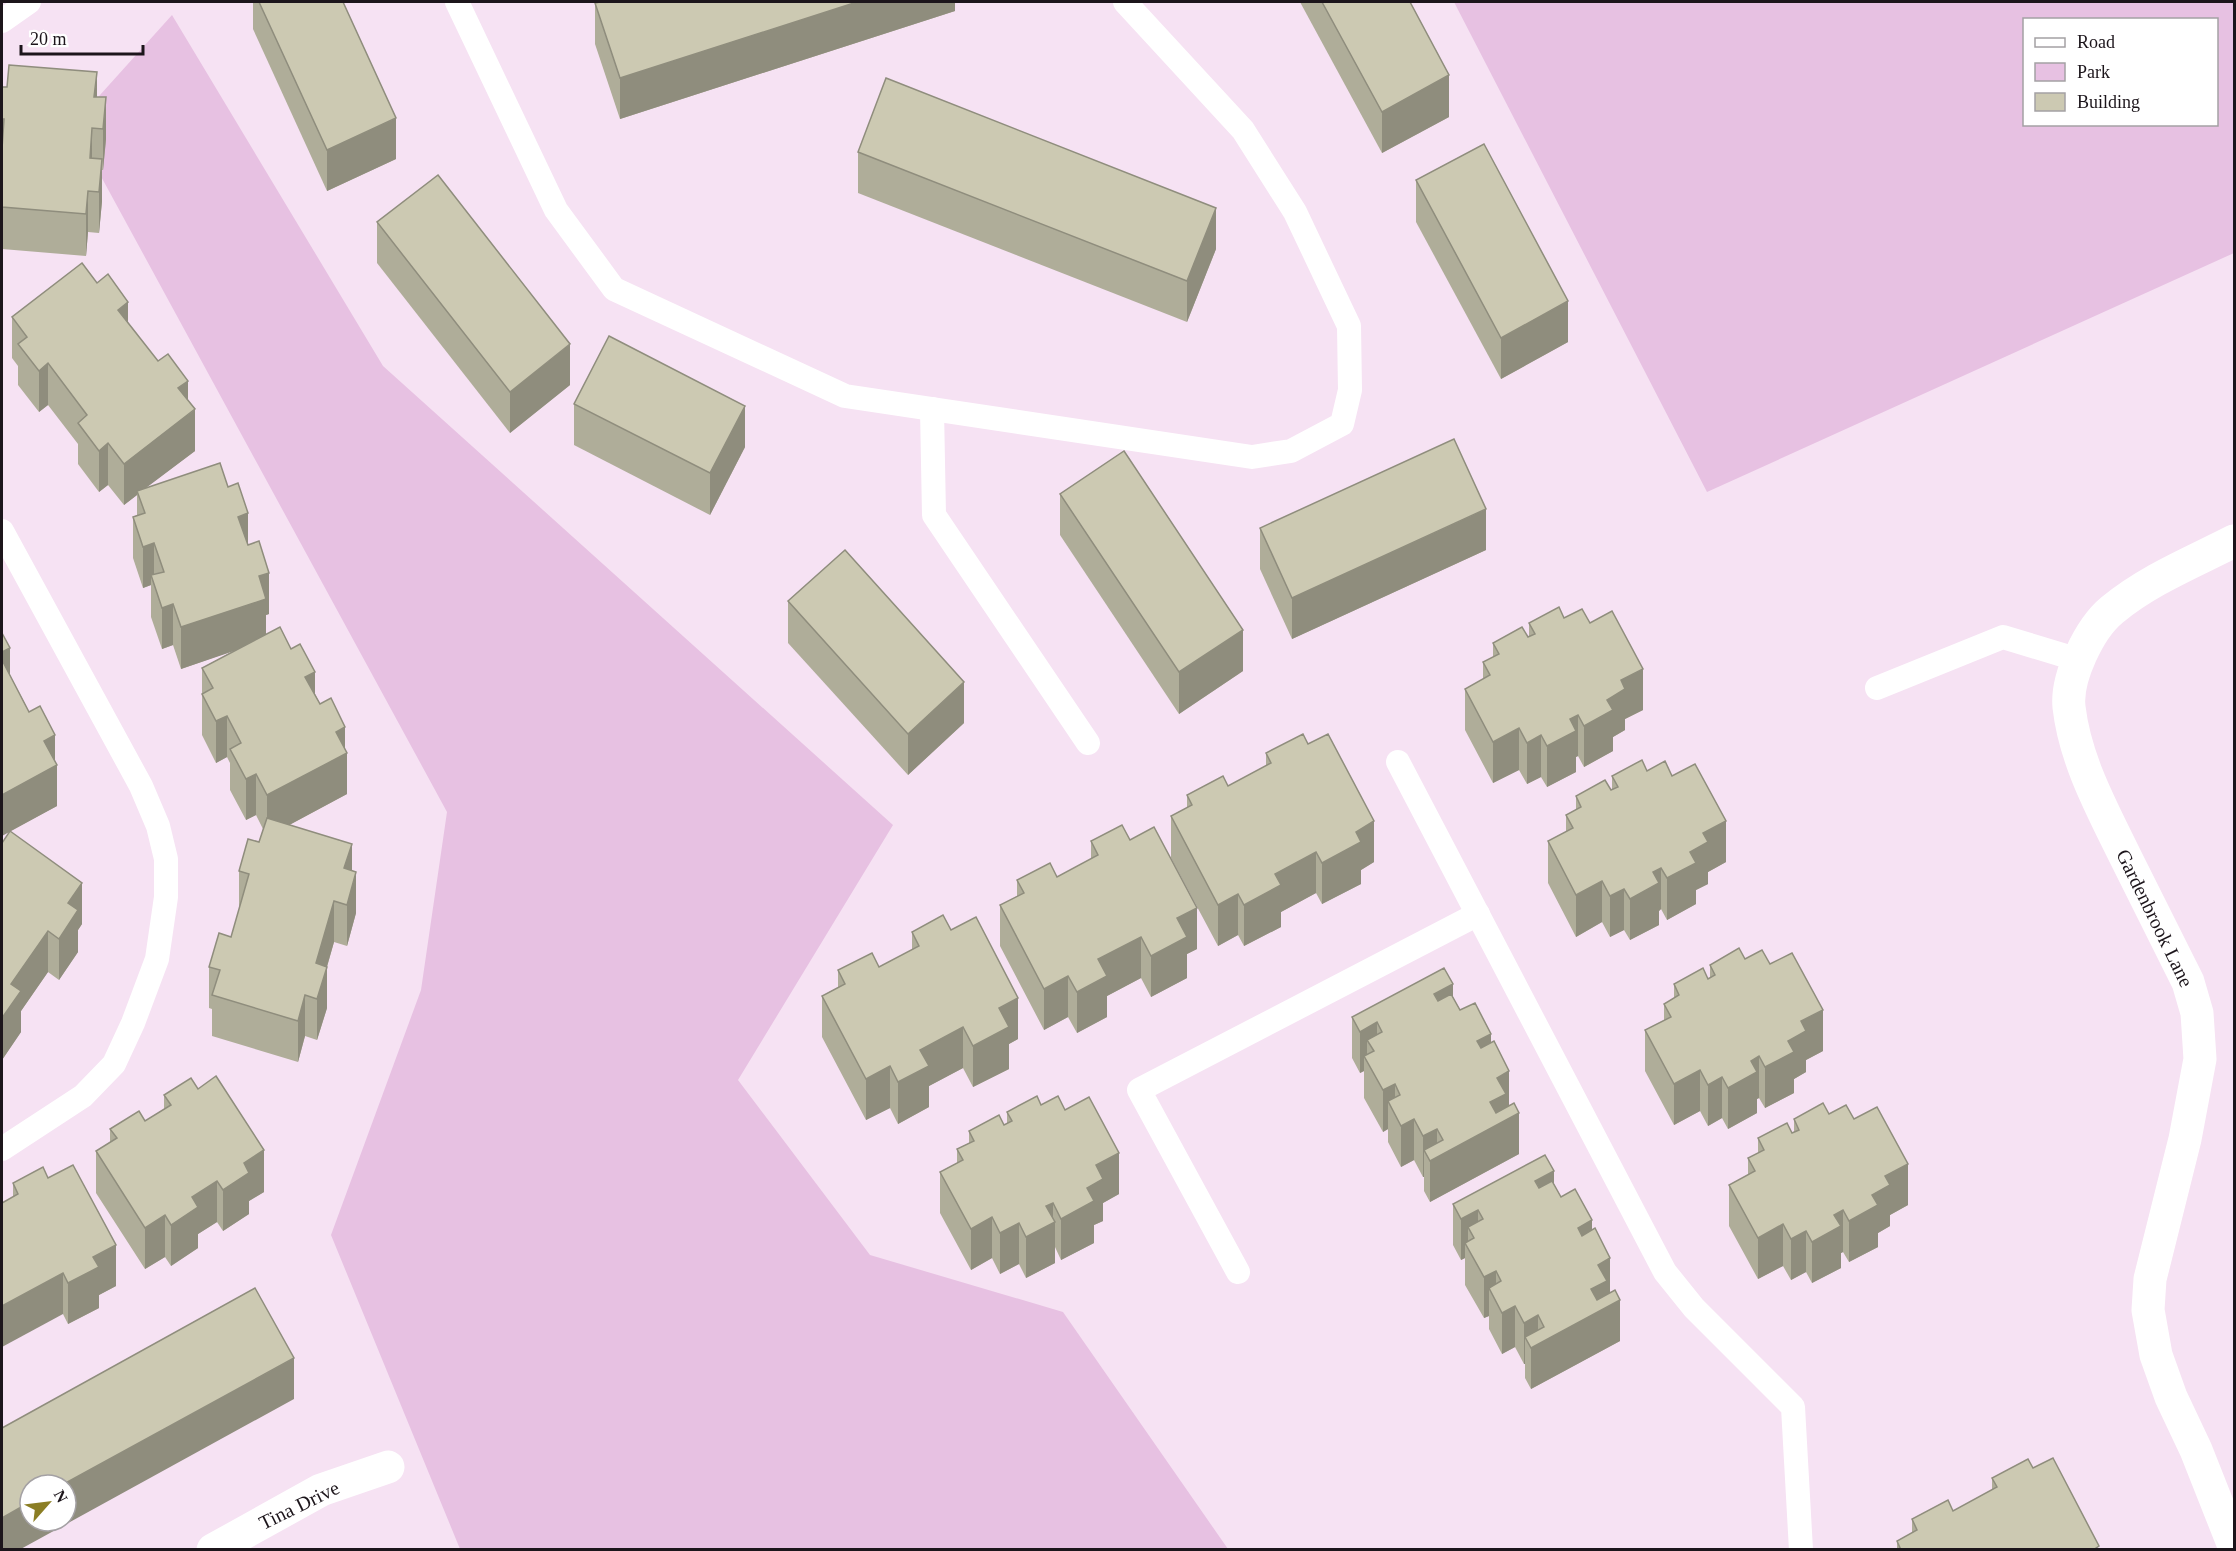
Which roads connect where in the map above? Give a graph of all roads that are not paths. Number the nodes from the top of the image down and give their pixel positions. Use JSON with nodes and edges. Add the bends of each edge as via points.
{"nodes":[{"id":1,"x":29,"y":2,"type":"edge"},
{"id":2,"x":457,"y":2,"type":"edge"},
{"id":3,"x":1125,"y":2,"type":"edge"},
{"id":4,"x":2,"y":21,"type":"edge"},
{"id":5,"x":932,"y":409,"type":"junction"},
{"id":6,"x":2,"y":531,"type":"edge"},
{"id":7,"x":2235,"y":541,"type":"edge"},
{"id":8,"x":2079,"y":660,"type":"junction"},
{"id":9,"x":1877,"y":688,"type":"dead end"},
{"id":10,"x":1088,"y":743,"type":"dead end"},
{"id":11,"x":1398,"y":762,"type":"dead end"},
{"id":12,"x":1478,"y":914,"type":"junction"},
{"id":13,"x":2,"y":1149,"type":"edge"},
{"id":14,"x":1238,"y":1272,"type":"dead end"},
{"id":15,"x":388,"y":1467,"type":"dead end"},
{"id":16,"x":2235,"y":1546,"type":"edge"},
{"id":17,"x":213,"y":1550,"type":"edge"},
{"id":18,"x":1801,"y":1550,"type":"edge"}],
"edges":[{"from":1,"to":4,"type":"lane"},
{"from":2,"to":5,"type":"lane","via":[[556,210],[614,289],[845,396]]},
{"from":3,"to":5,"type":"lane","via":[[1244,130],[1294,212],[1349,326],[1350,390],[1342,424],[1291,451],[1252,456]]},
{"from":5,"to":10,"type":"lane","via":[[934,515]]},
{"from":6,"to":13,"type":"lane","via":[[141,786],[158,826],[166,859],[166,897],[157,959],[114,1064],[82,1096]]},
{"from":7,"to":8,"type":"street","name":"Gardenbrook Lane","via":[[2153,581],[2110,611],[2088,639]]},
{"from":8,"to":9,"type":"lane","via":[[2003,637]]},
{"from":8,"to":16,"type":"street","name":"Gardenbrook Lane","via":[[2069,705],[2075,738],[2096,798],[2188,982],[2197,1013],[2200,1059],[2185,1139],[2150,1280],[2148,1310],[2156,1355],[2167,1386]]},
{"from":11,"to":12,"type":"lane"},
{"from":12,"to":14,"type":"lane","via":[[1139,1090]]},
{"from":12,"to":18,"type":"lane","via":[[1665,1272],[1694,1308],[1793,1407]]},
{"from":15,"to":17,"type":"street","name":"Tina Drive","via":[[321,1490]]}]}
